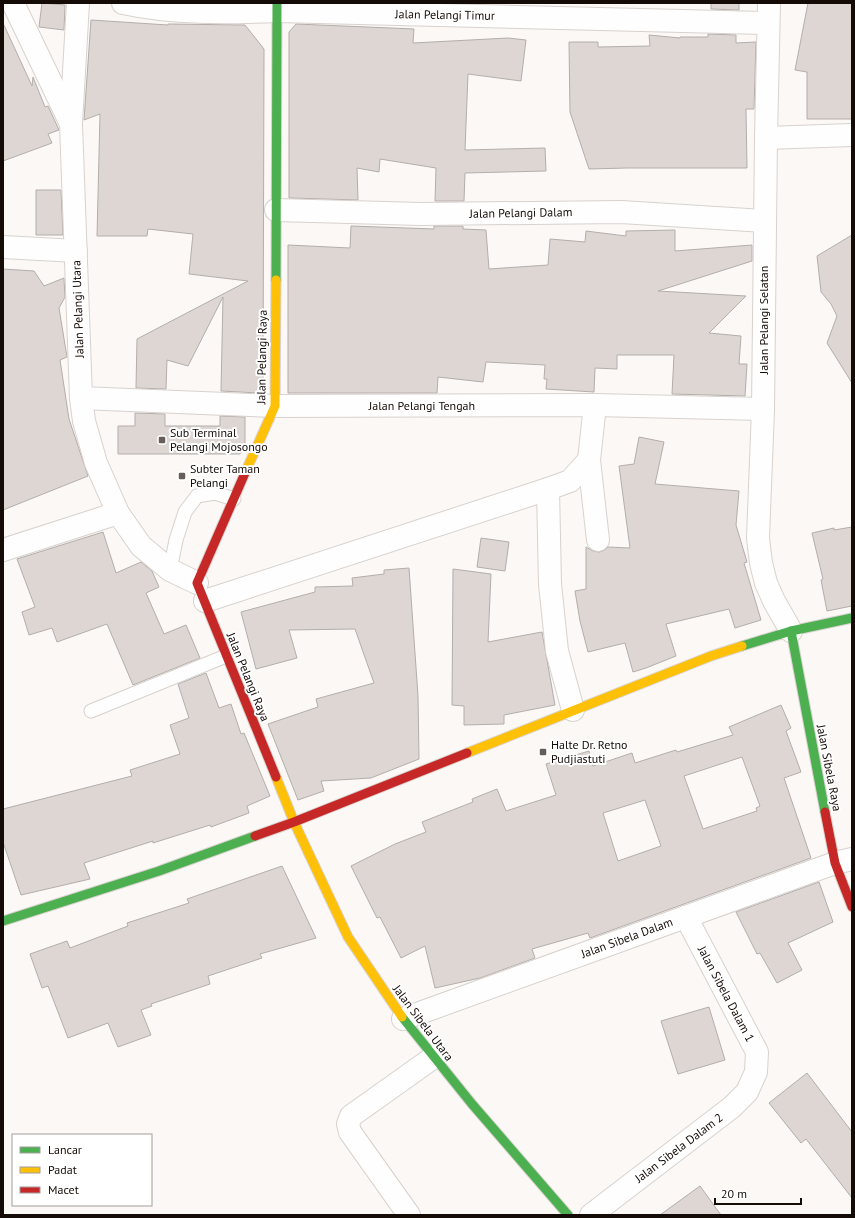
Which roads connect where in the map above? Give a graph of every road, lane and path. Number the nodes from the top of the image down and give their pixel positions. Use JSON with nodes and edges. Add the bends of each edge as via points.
{"nodes":[{"id":1,"x":13,"y":3,"type":"edge"},
{"id":2,"x":78,"y":3,"type":"edge"},
{"id":3,"x":123,"y":3,"type":"edge"},
{"id":4,"x":277,"y":7,"type":"edge"},
{"id":5,"x":769,"y":13,"type":"edge"},
{"id":6,"x":71,"y":124,"type":"junction"},
{"id":7,"x":852,"y":135,"type":"edge"},
{"id":8,"x":766,"y":138,"type":"junction"},
{"id":9,"x":276,"y":210,"type":"junction"},
{"id":10,"x":765,"y":221,"type":"junction"},
{"id":11,"x":3,"y":247,"type":"edge"},
{"id":12,"x":76,"y":251,"type":"junction"},
{"id":13,"x":81,"y":398,"type":"junction"},
{"id":14,"x":595,"y":405,"type":"junction"},
{"id":15,"x":275,"y":406,"type":"junction"},
{"id":16,"x":763,"y":409,"type":"junction"},
{"id":17,"x":589,"y":460,"type":"junction"},
{"id":18,"x":548,"y":489,"type":"junction"},
{"id":19,"x":234,"y":500,"type":"junction"},
{"id":20,"x":118,"y":513,"type":"junction"},
{"id":21,"x":598,"y":540,"type":"dead end"},
{"id":22,"x":4,"y":548,"type":"edge"},
{"id":23,"x":170,"y":570,"type":"junction"},
{"id":24,"x":201,"y":592,"type":"junction"},
{"id":25,"x":852,"y":618,"type":"edge"},
{"id":26,"x":791,"y":631,"type":"junction"},
{"id":27,"x":226,"y":656,"type":"junction"},
{"id":28,"x":573,"y":710,"type":"junction"},
{"id":29,"x":91,"y":711,"type":"dead end"},
{"id":30,"x":294,"y":822,"type":"junction"},
{"id":31,"x":843,"y":861,"type":"edge"},
{"id":32,"x":852,"y":907,"type":"edge"},
{"id":33,"x":686,"y":917,"type":"junction"},
{"id":34,"x":3,"y":921,"type":"edge"},
{"id":35,"x":403,"y":1019,"type":"junction"},
{"id":36,"x":434,"y":1057,"type":"junction"},
{"id":37,"x":756,"y":1072,"type":"joint"},
{"id":38,"x":409,"y":1215,"type":"edge"},
{"id":39,"x":568,"y":1215,"type":"edge"},
{"id":40,"x":591,"y":1215,"type":"edge"}],
"edges":[{"from":1,"to":6,"type":"street","name":"Jalan Pelangi Utara"},
{"from":2,"to":6,"type":"street"},
{"from":3,"to":4,"type":"street","name":"Jalan Pelangi Timur","via":[[173,11],[222,13]]},
{"from":4,"to":5,"type":"street","name":"Jalan Pelangi Timur"},
{"from":4,"to":9,"type":"street","name":"Jalan Pelangi Raya"},
{"from":5,"to":8,"type":"street","name":"Jalan Pelangi Selatan"},
{"from":6,"to":12,"type":"street","name":"Jalan Pelangi Utara"},
{"from":7,"to":8,"type":"street"},
{"from":8,"to":10,"type":"street","name":"Jalan Pelangi Selatan"},
{"from":9,"to":10,"type":"street","name":"Jalan Pelangi Dalam","via":[[421,214],[621,212]]},
{"from":9,"to":15,"type":"street","name":"Jalan Pelangi Raya"},
{"from":10,"to":16,"type":"street","name":"Jalan Pelangi Selatan"},
{"from":11,"to":12,"type":"street"},
{"from":12,"to":13,"type":"street","name":"Jalan Pelangi Utara"},
{"from":13,"to":15,"type":"street","name":"Jalan Pelangi Tengah"},
{"from":13,"to":20,"type":"street","name":"Jalan Pelangi Utara","via":[[84,422],[96,463]]},
{"from":14,"to":15,"type":"street","name":"Jalan Pelangi Tengah"},
{"from":14,"to":16,"type":"street","name":"Jalan Pelangi Tengah"},
{"from":14,"to":17,"type":"street"},
{"from":15,"to":19,"type":"street","name":"Jalan Pelangi Raya"},
{"from":16,"to":26,"type":"street","name":"Jalan Pelangi Selatan","via":[[758,538],[761,563],[766,583]]},
{"from":17,"to":18,"type":"street","via":[[570,480]]},
{"from":17,"to":21,"type":"street"},
{"from":18,"to":24,"type":"street"},
{"from":18,"to":28,"type":"street","via":[[550,584],[557,651]]},
{"from":19,"to":23,"type":"lane","via":[[215,493],[197,496],[184,512]]},
{"from":19,"to":24,"type":"street","name":"Jalan Pelangi Raya"},
{"from":20,"to":22,"type":"street"},
{"from":20,"to":23,"type":"street","name":"Jalan Pelangi Utara","via":[[141,546]]},
{"from":23,"to":24,"type":"street","name":"Jalan Pelangi Utara"},
{"from":24,"to":27,"type":"street","name":"Jalan Pelangi Raya"},
{"from":25,"to":26,"type":"street"},
{"from":26,"to":28,"type":"street","via":[[711,656]]},
{"from":26,"to":31,"type":"street","name":"Jalan Sibela Raya"},
{"from":27,"to":29,"type":"lane"},
{"from":27,"to":30,"type":"street","name":"Jalan Pelangi Raya"},
{"from":28,"to":30,"type":"street"},
{"from":30,"to":34,"type":"street","via":[[159,871]]},
{"from":30,"to":35,"type":"street","name":"Jalan Sibela Utara","via":[[348,937]]},
{"from":31,"to":32,"type":"street","name":"Jalan Sibela Raya"},
{"from":31,"to":33,"type":"street","name":"Jalan Sibela Dalam"},
{"from":33,"to":35,"type":"street","name":"Jalan Sibela Dalam"},
{"from":33,"to":37,"type":"street","name":"Jalan Sibela Dalam 1","via":[[757,1052]]},
{"from":35,"to":36,"type":"street","name":"Jalan Sibela Utara"},
{"from":36,"to":38,"type":"street","via":[[352,1116],[348,1124],[350,1132]]},
{"from":36,"to":39,"type":"street","name":"Jalan Sibela Utara"},
{"from":37,"to":40,"type":"street","name":"Jalan Sibela Dalam 2","via":[[747,1092],[732,1107]]}]}
